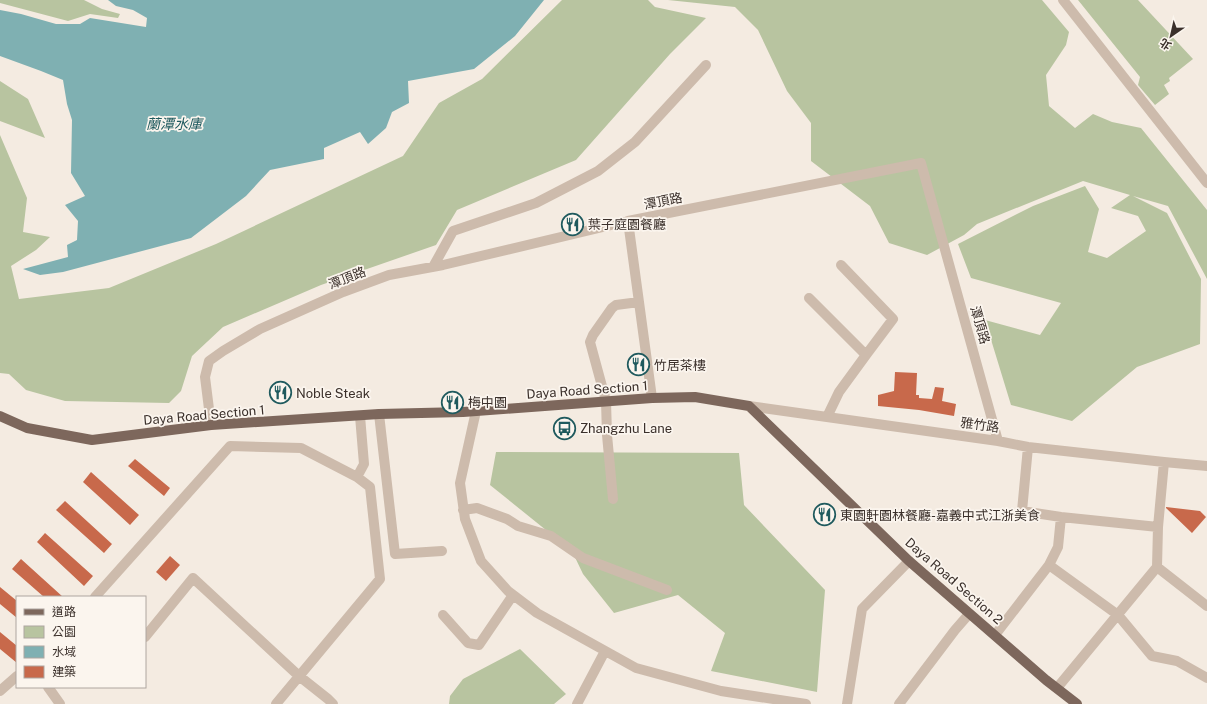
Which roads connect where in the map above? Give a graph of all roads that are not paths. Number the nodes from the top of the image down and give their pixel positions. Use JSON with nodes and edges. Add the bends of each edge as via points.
{"nodes":[{"id":1,"x":1063,"y":0,"type":"edge"},
{"id":2,"x":706,"y":64,"type":"dead end"},
{"id":3,"x":1207,"y":183,"type":"edge"},
{"id":4,"x":628,"y":221,"type":"junction"},
{"id":5,"x":841,"y":264,"type":"dead end"},
{"id":6,"x":433,"y":267,"type":"junction"},
{"id":7,"x":809,"y":298,"type":"dead end"},
{"id":8,"x":639,"y":302,"type":"junction"},
{"id":9,"x":866,"y":355,"type":"junction"},
{"id":10,"x":652,"y":398,"type":"junction"},
{"id":11,"x":606,"y":401,"type":"junction"},
{"id":12,"x":749,"y":406,"type":"junction"},
{"id":13,"x":476,"y":411,"type":"junction"},
{"id":14,"x":380,"y":414,"type":"junction"},
{"id":15,"x":0,"y":416,"type":"edge"},
{"id":16,"x":360,"y":416,"type":"junction"},
{"id":17,"x":827,"y":417,"type":"junction"},
{"id":18,"x":211,"y":425,"type":"junction"},
{"id":19,"x":998,"y":441,"type":"junction"},
{"id":20,"x":1028,"y":447,"type":"junction"},
{"id":21,"x":1164,"y":462,"type":"junction"},
{"id":22,"x":1207,"y":466,"type":"edge"},
{"id":23,"x":357,"y":477,"type":"junction"},
{"id":24,"x":613,"y":499,"type":"dead end"},
{"id":25,"x":463,"y":510,"type":"junction"},
{"id":26,"x":1061,"y":517,"type":"junction"},
{"id":27,"x":1158,"y":527,"type":"junction"},
{"id":28,"x":442,"y":551,"type":"dead end"},
{"id":29,"x":909,"y":561,"type":"junction"},
{"id":30,"x":1049,"y":566,"type":"junction"},
{"id":31,"x":1157,"y":566,"type":"junction"},
{"id":32,"x":667,"y":590,"type":"dead end"},
{"id":33,"x":513,"y":595,"type":"junction"},
{"id":34,"x":96,"y":596,"type":"edge"},
{"id":35,"x":1207,"y":606,"type":"edge"},
{"id":36,"x":969,"y":614,"type":"junction"},
{"id":37,"x":443,"y":615,"type":"dead end"},
{"id":38,"x":1118,"y":615,"type":"junction"},
{"id":39,"x":995,"y":635,"type":"junction"},
{"id":40,"x":146,"y":636,"type":"edge"},
{"id":41,"x":606,"y":651,"type":"junction"},
{"id":42,"x":299,"y":676,"type":"junction"},
{"id":43,"x":16,"y":677,"type":"edge"},
{"id":44,"x":1207,"y":678,"type":"edge"},
{"id":45,"x":49,"y":688,"type":"edge"},
{"id":46,"x":1057,"y":688,"type":"junction"},
{"id":47,"x":0,"y":691,"type":"edge"},
{"id":48,"x":60,"y":704,"type":"edge"},
{"id":49,"x":276,"y":704,"type":"edge"},
{"id":50,"x":333,"y":704,"type":"edge"},
{"id":51,"x":577,"y":704,"type":"edge"},
{"id":52,"x":806,"y":704,"type":"edge"},
{"id":53,"x":847,"y":704,"type":"edge"},
{"id":54,"x":900,"y":704,"type":"edge"},
{"id":55,"x":1077,"y":704,"type":"edge"}],
"edges":[{"from":1,"to":3,"type":"street"},
{"from":2,"to":6,"type":"street","via":[[635,142],[598,171],[536,203],[453,231]]},
{"from":4,"to":6,"type":"street","name":"潭頂路"},
{"from":4,"to":8,"type":"street"},
{"from":4,"to":19,"type":"street","name":"潭頂路","via":[[921,163]]},
{"from":5,"to":9,"type":"street","via":[[893,318]]},
{"from":6,"to":18,"type":"street","name":"潭頂路","via":[[390,275],[343,292],[260,329],[223,351],[209,361],[205,377]]},
{"from":7,"to":9,"type":"street"},
{"from":8,"to":10,"type":"street"},
{"from":8,"to":11,"type":"street","via":[[616,305],[612,308],[590,342]]},
{"from":9,"to":17,"type":"street","via":[[839,392]]},
{"from":10,"to":11,"type":"main road","name":"Daya Road Section 1"},
{"from":10,"to":12,"type":"main road","name":"Daya Road Section 1","via":[[695,397]]},
{"from":11,"to":13,"type":"main road","name":"Daya Road Section 1"},
{"from":11,"to":24,"type":"street"},
{"from":12,"to":17,"type":"street","name":"雅竹路"},
{"from":12,"to":29,"type":"main road","name":"Daya Road Section 2"},
{"from":13,"to":14,"type":"main road","name":"Daya Road Section 1"},
{"from":13,"to":25,"type":"street","via":[[460,483]]},
{"from":14,"to":16,"type":"main road","name":"Daya Road Section 1"},
{"from":14,"to":28,"type":"street","via":[[395,554]]},
{"from":15,"to":18,"type":"main road","name":"Daya Road Section 1","via":[[27,428],[92,440]]},
{"from":16,"to":18,"type":"main road","name":"Daya Road Section 1"},
{"from":16,"to":23,"type":"street","via":[[364,464]]},
{"from":17,"to":19,"type":"street","name":"雅竹路"},
{"from":19,"to":20,"type":"street","name":"雅竹路"},
{"from":20,"to":21,"type":"street","name":"雅竹路"},
{"from":20,"to":26,"type":"street","via":[[1022,511]]},
{"from":21,"to":22,"type":"street","name":"雅竹路"},
{"from":21,"to":27,"type":"street"},
{"from":23,"to":34,"type":"street","via":[[301,448],[230,446]]},
{"from":23,"to":42,"type":"street","via":[[370,487],[380,579]]},
{"from":25,"to":32,"type":"street","via":[[477,508],[518,526],[551,536],[583,558]]},
{"from":25,"to":33,"type":"street","via":[[481,561]]},
{"from":26,"to":27,"type":"street"},
{"from":26,"to":30,"type":"street","via":[[1058,547]]},
{"from":27,"to":31,"type":"street"},
{"from":29,"to":36,"type":"main road","name":"Daya Road Section 2"},
{"from":29,"to":53,"type":"street","via":[[862,609]]},
{"from":30,"to":38,"type":"street"},
{"from":30,"to":39,"type":"street"},
{"from":31,"to":35,"type":"street"},
{"from":31,"to":38,"type":"street"},
{"from":33,"to":37,"type":"street","via":[[479,645],[468,643]]},
{"from":33,"to":41,"type":"street","via":[[537,612]]},
{"from":36,"to":39,"type":"main road","name":"Daya Road Section 2"},
{"from":36,"to":54,"type":"street"},
{"from":38,"to":44,"type":"street","via":[[1152,656],[1177,661]]},
{"from":38,"to":46,"type":"street"},
{"from":39,"to":46,"type":"main road","name":"Daya Road Section 2"},
{"from":40,"to":42,"type":"street","via":[[193,578]]},
{"from":41,"to":51,"type":"street"},
{"from":41,"to":52,"type":"street","via":[[636,668],[713,688]]},
{"from":42,"to":49,"type":"street"},
{"from":42,"to":50,"type":"street"},
{"from":43,"to":47,"type":"street"},
{"from":45,"to":48,"type":"street"},
{"from":46,"to":55,"type":"main road","name":"Daya Road Section 2"}]}
